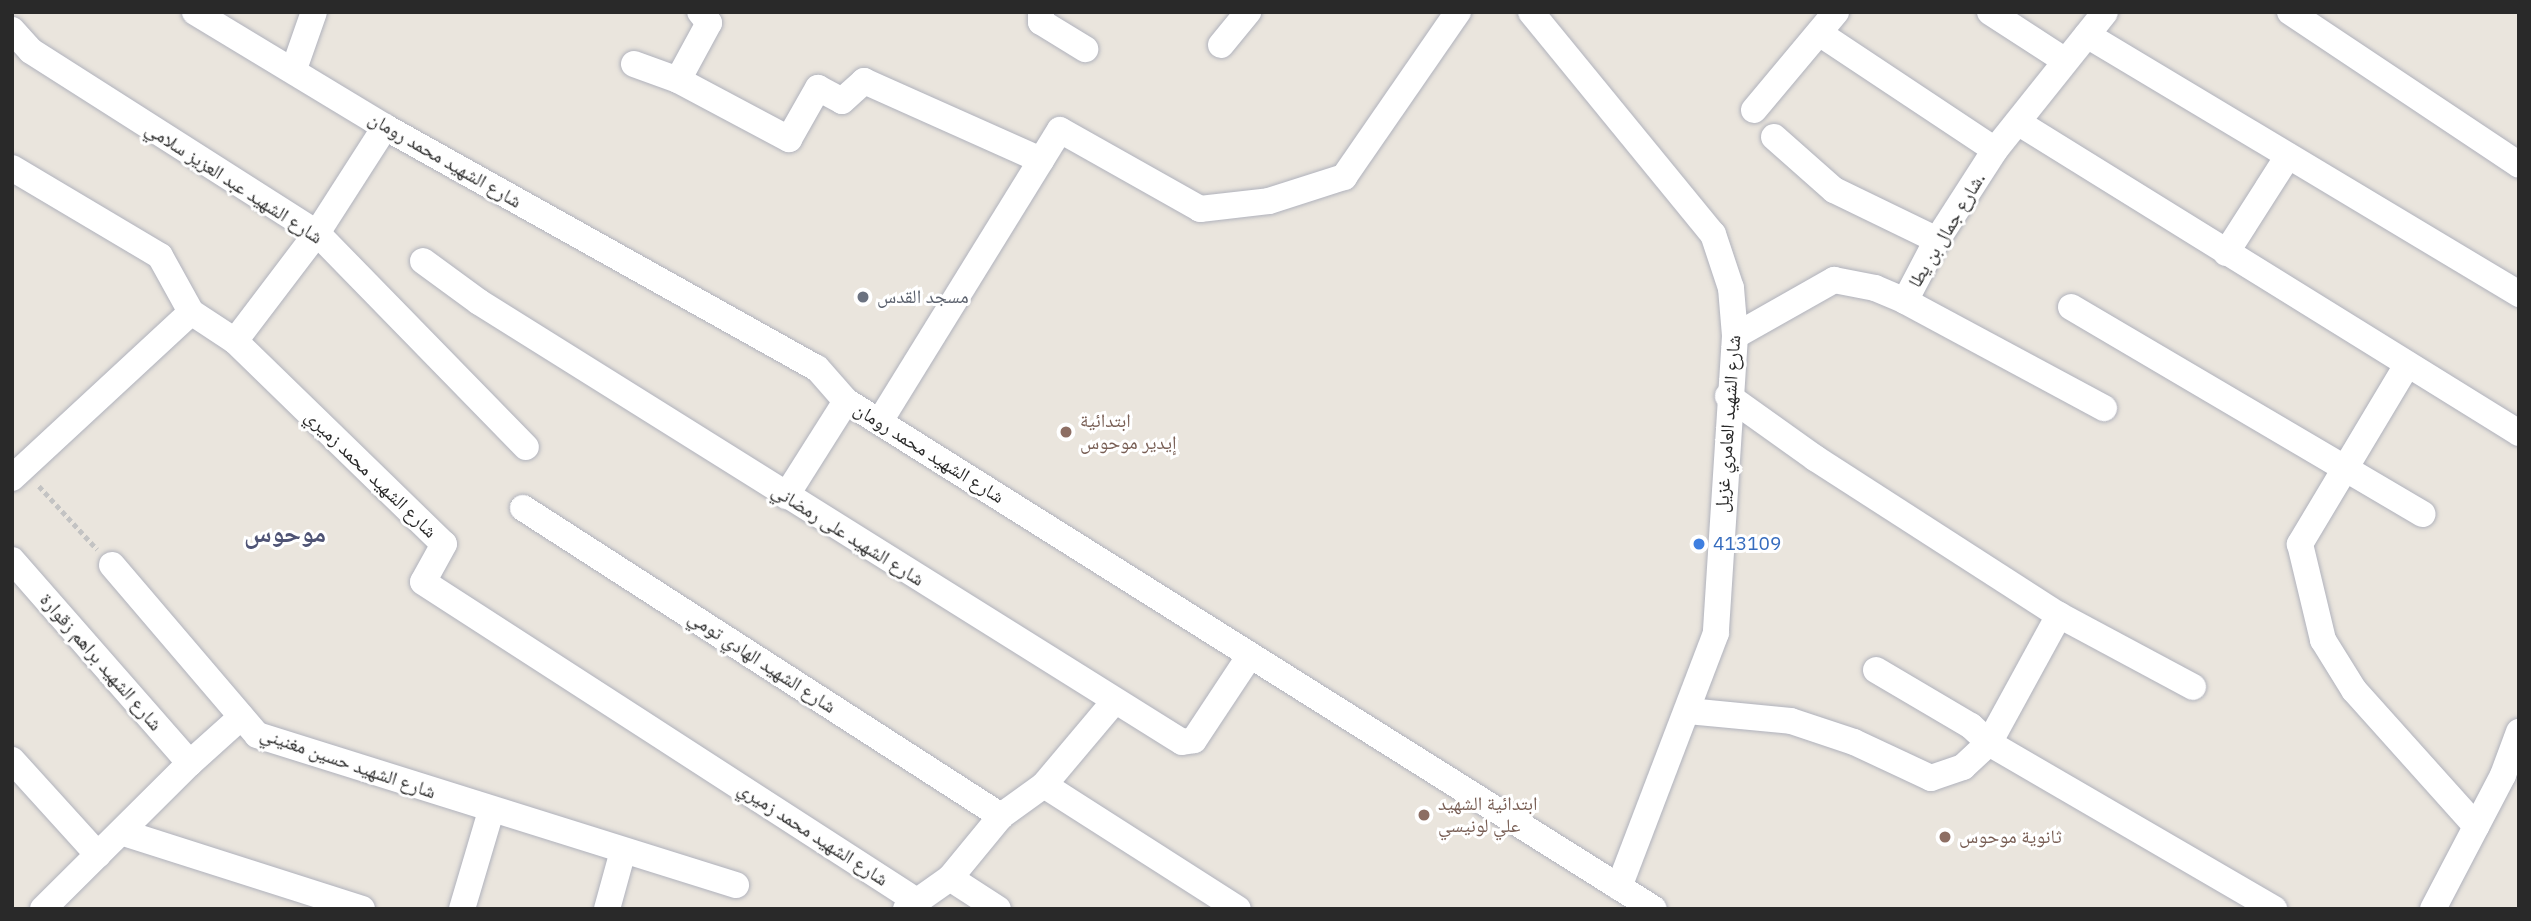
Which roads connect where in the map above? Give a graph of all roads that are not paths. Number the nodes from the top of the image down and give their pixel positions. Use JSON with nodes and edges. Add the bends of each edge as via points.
{"nodes":[{"id":1,"x":195,"y":12,"type":"edge"},
{"id":2,"x":314,"y":12,"type":"edge"},
{"id":3,"x":700,"y":12,"type":"edge"},
{"id":4,"x":1041,"y":12,"type":"edge"},
{"id":5,"x":1248,"y":12,"type":"edge"},
{"id":6,"x":1458,"y":12,"type":"edge"},
{"id":7,"x":1531,"y":12,"type":"edge"},
{"id":8,"x":1836,"y":12,"type":"edge"},
{"id":9,"x":1990,"y":12,"type":"edge"},
{"id":10,"x":2105,"y":12,"type":"edge"},
{"id":11,"x":2290,"y":12,"type":"edge"},
{"id":12,"x":12,"y":30,"type":"edge"},
{"id":13,"x":1819,"y":33,"type":"junction"},
{"id":14,"x":2087,"y":35,"type":"junction"},
{"id":15,"x":1220,"y":45,"type":"dead end"},
{"id":16,"x":1085,"y":49,"type":"dead end"},
{"id":17,"x":2064,"y":60,"type":"junction"},
{"id":18,"x":634,"y":64,"type":"dead end"},
{"id":19,"x":294,"y":69,"type":"junction"},
{"id":20,"x":678,"y":80,"type":"junction"},
{"id":21,"x":1754,"y":110,"type":"dead end"},
{"id":22,"x":2019,"y":122,"type":"junction"},
{"id":23,"x":384,"y":127,"type":"junction"},
{"id":24,"x":1774,"y":137,"type":"dead end"},
{"id":25,"x":1995,"y":150,"type":"junction"},
{"id":26,"x":2288,"y":156,"type":"junction"},
{"id":27,"x":1041,"y":160,"type":"junction"},
{"id":28,"x":2519,"y":165,"type":"edge"},
{"id":29,"x":12,"y":169,"type":"edge"},
{"id":30,"x":317,"y":233,"type":"junction"},
{"id":31,"x":1937,"y":240,"type":"junction"},
{"id":32,"x":2226,"y":253,"type":"junction"},
{"id":33,"x":423,"y":261,"type":"dead end"},
{"id":34,"x":2519,"y":294,"type":"edge"},
{"id":35,"x":1905,"y":301,"type":"junction"},
{"id":36,"x":2071,"y":307,"type":"dead end"},
{"id":37,"x":191,"y":312,"type":"junction"},
{"id":38,"x":1735,"y":335,"type":"junction"},
{"id":39,"x":235,"y":341,"type":"junction"},
{"id":40,"x":2407,"y":365,"type":"junction"},
{"id":41,"x":1728,"y":396,"type":"junction"},
{"id":42,"x":846,"y":401,"type":"junction"},
{"id":43,"x":2104,"y":408,"type":"dead end"},
{"id":44,"x":880,"y":421,"type":"junction"},
{"id":45,"x":2519,"y":433,"type":"edge"},
{"id":46,"x":526,"y":447,"type":"dead end"},
{"id":47,"x":2344,"y":468,"type":"junction"},
{"id":48,"x":15,"y":475,"type":"edge"},
{"id":49,"x":786,"y":496,"type":"junction"},
{"id":50,"x":523,"y":508,"type":"dead end"},
{"id":51,"x":2423,"y":514,"type":"dead end"},
{"id":52,"x":12,"y":560,"type":"edge"},
{"id":53,"x":112,"y":565,"type":"road end"},
{"id":54,"x":2059,"y":615,"type":"junction"},
{"id":55,"x":1249,"y":657,"type":"junction"},
{"id":56,"x":1876,"y":670,"type":"dead end"},
{"id":57,"x":2193,"y":687,"type":"dead end"},
{"id":58,"x":1113,"y":703,"type":"junction"},
{"id":59,"x":1688,"y":711,"type":"junction"},
{"id":60,"x":241,"y":717,"type":"junction"},
{"id":61,"x":2519,"y":732,"type":"edge"},
{"id":62,"x":1989,"y":743,"type":"junction"},
{"id":63,"x":12,"y":760,"type":"edge"},
{"id":64,"x":190,"y":764,"type":"junction"},
{"id":65,"x":2511,"y":780,"type":"edge"},
{"id":66,"x":1044,"y":785,"type":"junction"},
{"id":67,"x":491,"y":811,"type":"junction"},
{"id":68,"x":1001,"y":816,"type":"junction"},
{"id":69,"x":2476,"y":826,"type":"junction"},
{"id":70,"x":121,"y":832,"type":"junction"},
{"id":71,"x":623,"y":851,"type":"junction"},
{"id":72,"x":98,"y":855,"type":"junction"},
{"id":73,"x":950,"y":878,"type":"junction"},
{"id":74,"x":736,"y":886,"type":"dead end"},
{"id":75,"x":1619,"y":887,"type":"junction"},
{"id":76,"x":910,"y":904,"type":"edge"},
{"id":77,"x":43,"y":909,"type":"edge"},
{"id":78,"x":362,"y":909,"type":"edge"},
{"id":79,"x":462,"y":909,"type":"edge"},
{"id":80,"x":607,"y":909,"type":"edge"},
{"id":81,"x":998,"y":909,"type":"edge"},
{"id":82,"x":1238,"y":909,"type":"edge"},
{"id":83,"x":1654,"y":909,"type":"edge"},
{"id":84,"x":2274,"y":909,"type":"edge"},
{"id":85,"x":2433,"y":909,"type":"edge"}],
"edges":[{"from":1,"to":19,"type":"street","name":"شارع الشهيد محمد رومان"},
{"from":2,"to":19,"type":"street"},
{"from":3,"to":20,"type":"street","via":[[709,23]]},
{"from":4,"to":16,"type":"street","via":[[1041,22]]},
{"from":5,"to":15,"type":"street"},
{"from":6,"to":27,"type":"street","via":[[1344,177],[1269,201],[1200,209],[1060,130]]},
{"from":7,"to":38,"type":"street","name":"شارع الشهيد العامري غزيل","via":[[1713,234],[1731,288]]},
{"from":8,"to":13,"type":"street"},
{"from":9,"to":17,"type":"street"},
{"from":10,"to":14,"type":"street","name":"شارع جمال بن يطا."},
{"from":11,"to":28,"type":"street"},
{"from":12,"to":30,"type":"street","name":"شارع الشهيد عبد العزيز سلامي","via":[[31,51]]},
{"from":13,"to":21,"type":"street"},
{"from":13,"to":25,"type":"street"},
{"from":14,"to":17,"type":"street","name":"شارع جمال بن يطا."},
{"from":14,"to":26,"type":"street"},
{"from":17,"to":22,"type":"street","name":"شارع جمال بن يطا."},
{"from":18,"to":20,"type":"street"},
{"from":19,"to":23,"type":"street","name":"شارع الشهيد محمد رومان"},
{"from":20,"to":27,"type":"street","via":[[789,139],[818,88],[842,101],[864,81]]},
{"from":22,"to":25,"type":"street","name":"شارع جمال بن يطا."},
{"from":22,"to":32,"type":"street"},
{"from":23,"to":30,"type":"street"},
{"from":23,"to":42,"type":"street","name":"شارع الشهيد محمد رومان","via":[[817,368]]},
{"from":24,"to":31,"type":"street","via":[[1834,190]]},
{"from":25,"to":31,"type":"street","name":"شارع جمال بن يطا."},
{"from":26,"to":32,"type":"street"},
{"from":26,"to":34,"type":"street"},
{"from":27,"to":44,"type":"street"},
{"from":29,"to":37,"type":"street","name":"شارع الشهيد محمد زميري","via":[[160,256]]},
{"from":30,"to":39,"type":"street"},
{"from":30,"to":46,"type":"street","name":"شارع الشهيد عبد العزيز سلامي"},
{"from":31,"to":35,"type":"street","name":"شارع جمال بن يطا."},
{"from":32,"to":40,"type":"street"},
{"from":33,"to":49,"type":"street","name":"شارع الشهيد على رمضاني","via":[[479,302]]},
{"from":35,"to":38,"type":"street","name":"شارع جمال بن يطا.","via":[[1875,288],[1834,280]]},
{"from":35,"to":43,"type":"street"},
{"from":36,"to":47,"type":"street"},
{"from":37,"to":39,"type":"street","name":"شارع الشهيد محمد زميري"},
{"from":37,"to":48,"type":"street"},
{"from":38,"to":41,"type":"street","name":"شارع الشهيد العامري غزيل"},
{"from":39,"to":76,"type":"street","name":"شارع الشهيد محمد زميري","via":[[444,544],[423,582]]},
{"from":40,"to":45,"type":"street"},
{"from":40,"to":47,"type":"street"},
{"from":41,"to":54,"type":"street","via":[[1815,458]]},
{"from":41,"to":59,"type":"street","name":"شارع الشهيد العامري غزيل","via":[[1716,633]]},
{"from":42,"to":44,"type":"street","name":"شارع الشهيد محمد رومان"},
{"from":42,"to":49,"type":"street"},
{"from":44,"to":55,"type":"street","name":"شارع الشهيد محمد رومان"},
{"from":47,"to":51,"type":"street"},
{"from":47,"to":69,"type":"street","via":[[2300,544],[2323,640],[2354,690]]},
{"from":49,"to":58,"type":"street","name":"شارع الشهيد على رمضاني"},
{"from":50,"to":68,"type":"street","name":"شارع الشهيد الهادي تومي"},
{"from":52,"to":64,"type":"street","name":"شارع الشهيد براهم زقوارة"},
{"from":53,"to":60,"type":"street","name":"شارع الشهيد حسين مغنيني"},
{"from":54,"to":57,"type":"street"},
{"from":54,"to":62,"type":"street"},
{"from":55,"to":58,"type":"street","name":"شارع الشهيد على رمضاني","via":[[1189,742]]},
{"from":55,"to":75,"type":"street","name":"شارع الشهيد محمد رومان"},
{"from":56,"to":62,"type":"street","via":[[1970,726]]},
{"from":58,"to":66,"type":"street"},
{"from":59,"to":62,"type":"street","via":[[1791,721],[1854,742],[1931,778],[1963,767]]},
{"from":59,"to":75,"type":"street","name":"شارع الشهيد العامري غزيل"},
{"from":60,"to":64,"type":"street"},
{"from":60,"to":67,"type":"street","name":"شارع الشهيد حسين مغنيني","via":[[257,735]]},
{"from":61,"to":65,"type":"street"},
{"from":62,"to":84,"type":"street"},
{"from":63,"to":72,"type":"street"},
{"from":64,"to":70,"type":"street"},
{"from":65,"to":69,"type":"street"},
{"from":66,"to":68,"type":"street"},
{"from":66,"to":82,"type":"street"},
{"from":67,"to":71,"type":"street","name":"شارع الشهيد حسين مغنيني"},
{"from":67,"to":79,"type":"street"},
{"from":68,"to":73,"type":"street"},
{"from":69,"to":85,"type":"street"},
{"from":70,"to":72,"type":"street"},
{"from":70,"to":78,"type":"street"},
{"from":71,"to":74,"type":"street","name":"شارع الشهيد حسين مغنيني"},
{"from":71,"to":80,"type":"street"},
{"from":72,"to":77,"type":"street"},
{"from":73,"to":76,"type":"street"},
{"from":73,"to":81,"type":"street"},
{"from":75,"to":83,"type":"street","name":"شارع الشهيد محمد رومان"}]}
